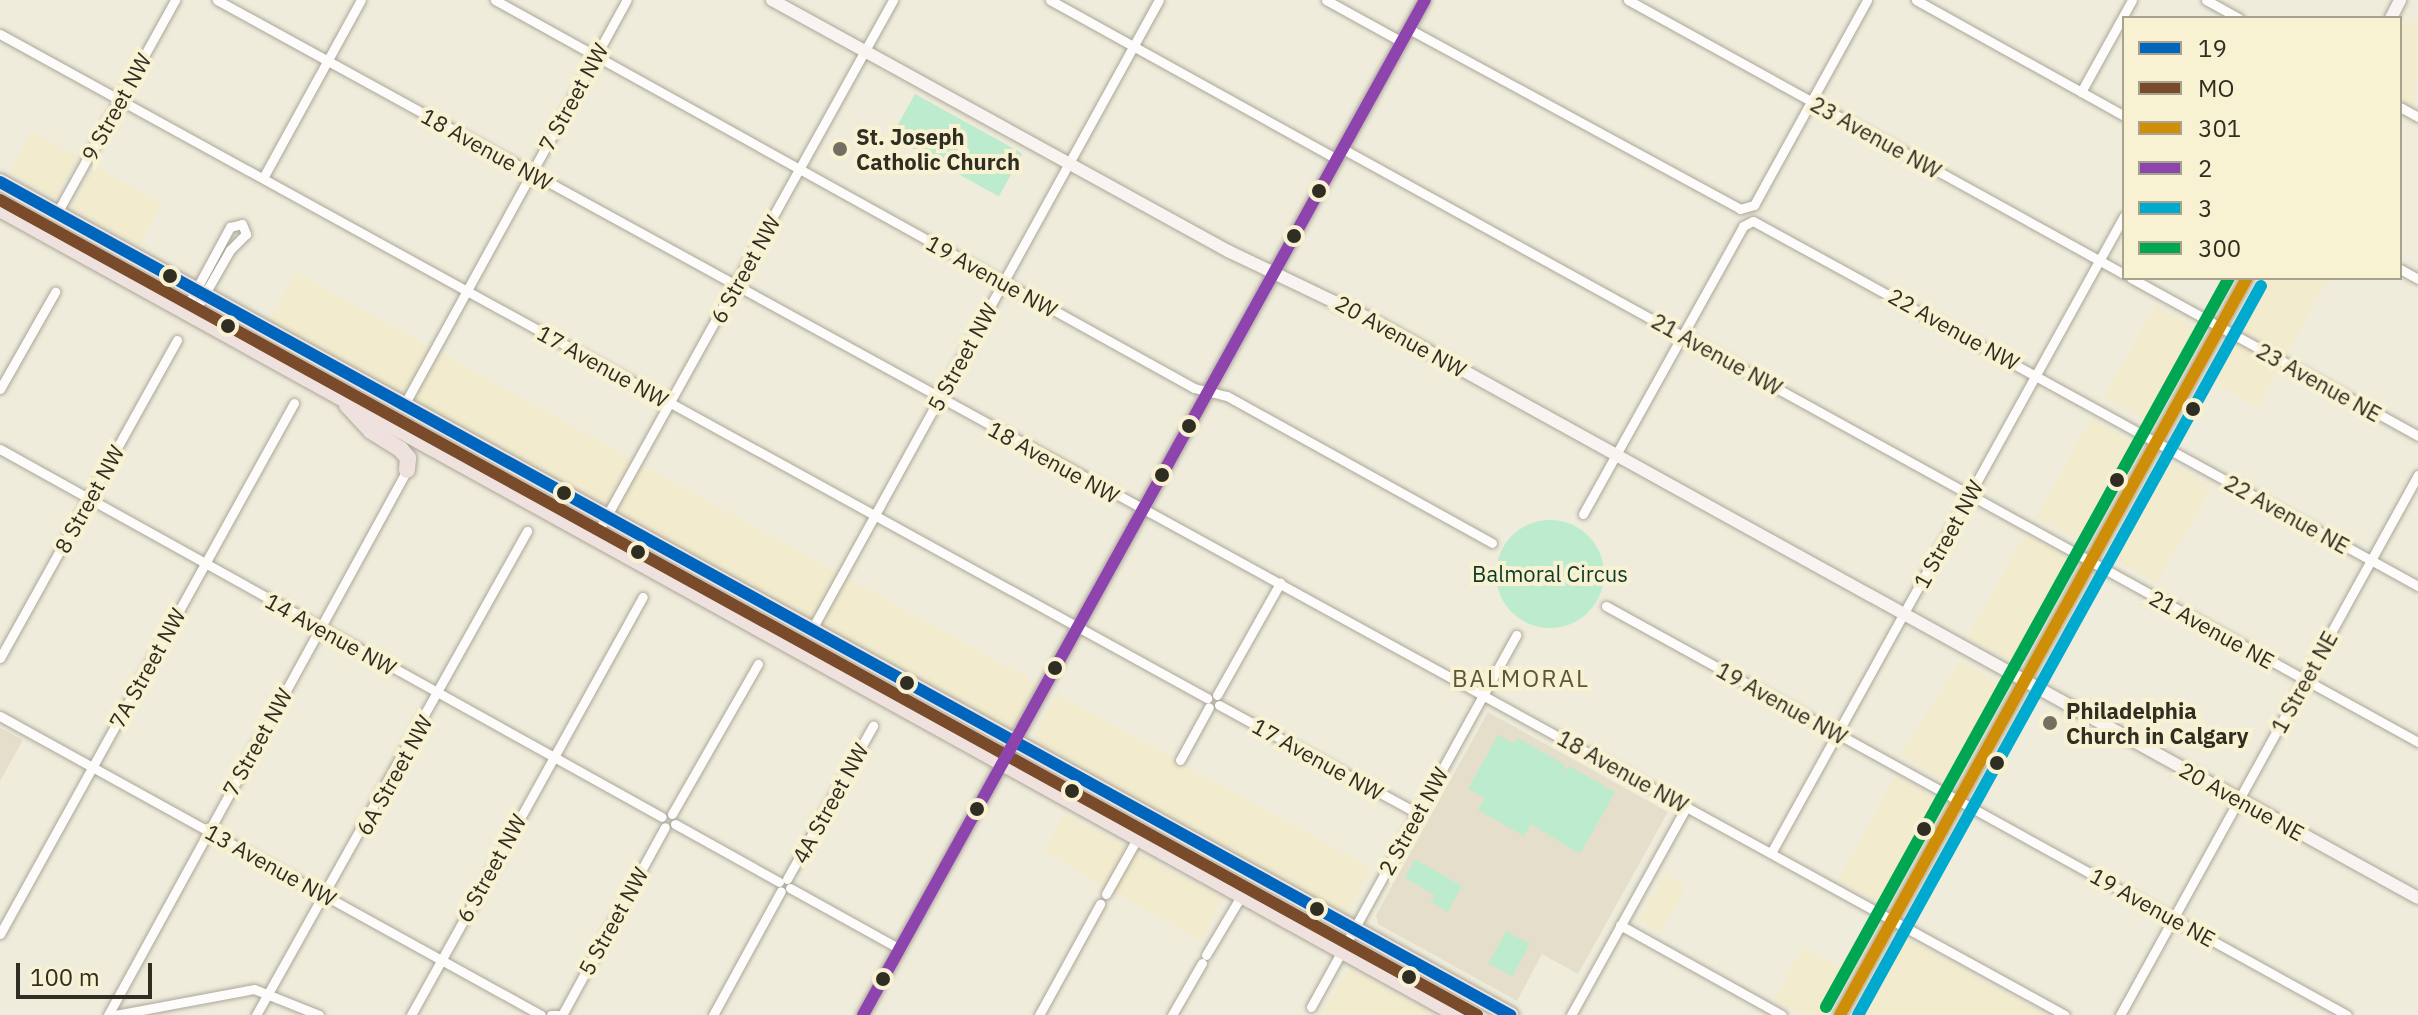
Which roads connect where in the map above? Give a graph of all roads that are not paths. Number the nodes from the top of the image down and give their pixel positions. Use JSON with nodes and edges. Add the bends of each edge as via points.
{"nodes":[{"id":1,"x":175,"y":0,"type":"edge"},
{"id":2,"x":217,"y":0,"type":"edge"},
{"id":3,"x":361,"y":0,"type":"edge"},
{"id":4,"x":495,"y":0,"type":"edge"},
{"id":5,"x":627,"y":0,"type":"edge"},
{"id":6,"x":772,"y":0,"type":"edge"},
{"id":7,"x":893,"y":0,"type":"edge"},
{"id":8,"x":1050,"y":0,"type":"edge"},
{"id":9,"x":1159,"y":0,"type":"edge"},
{"id":10,"x":1326,"y":0,"type":"edge"},
{"id":11,"x":1425,"y":0,"type":"edge"},
{"id":12,"x":1628,"y":0,"type":"edge"},
{"id":13,"x":1867,"y":0,"type":"edge"},
{"id":14,"x":1916,"y":0,"type":"edge"},
{"id":15,"x":2206,"y":0,"type":"edge"},
{"id":16,"x":2235,"y":16,"type":"edge"},
{"id":17,"x":2122,"y":18,"type":"edge"},
{"id":18,"x":1409,"y":29,"type":"junction"},
{"id":19,"x":0,"y":34,"type":"edge"},
{"id":20,"x":1402,"y":42,"type":"junction"},
{"id":21,"x":1133,"y":47,"type":"junction"},
{"id":22,"x":865,"y":52,"type":"junction"},
{"id":23,"x":596,"y":56,"type":"junction"},
{"id":24,"x":328,"y":61,"type":"junction"},
{"id":25,"x":2081,"y":92,"type":"junction"},
{"id":26,"x":120,"y":100,"type":"junction"},
{"id":27,"x":1811,"y":101,"type":"junction"},
{"id":28,"x":2122,"y":115,"type":"edge"},
{"id":29,"x":1340,"y":154,"type":"junction"},
{"id":30,"x":1069,"y":164,"type":"junction"},
{"id":31,"x":801,"y":170,"type":"junction"},
{"id":32,"x":531,"y":174,"type":"junction"},
{"id":33,"x":263,"y":178,"type":"junction"},
{"id":34,"x":0,"y":182,"type":"edge"},
{"id":35,"x":0,"y":209,"type":"edge"},
{"id":36,"x":57,"y":213,"type":"junction"},
{"id":37,"x":2122,"y":220,"type":"edge"},
{"id":38,"x":2099,"y":260,"type":"junction"},
{"id":39,"x":1275,"y":272,"type":"junction"},
{"id":40,"x":2122,"y":273,"type":"edge"},
{"id":41,"x":2135,"y":280,"type":"edge"},
{"id":42,"x":2246,"y":280,"type":"edge"},
{"id":43,"x":1004,"y":282,"type":"junction"},
{"id":44,"x":736,"y":286,"type":"junction"},
{"id":45,"x":466,"y":291,"type":"junction"},
{"id":46,"x":55,"y":292,"type":"dead end"},
{"id":47,"x":200,"y":293,"type":"junction"},
{"id":48,"x":188,"y":314,"type":"junction"},
{"id":49,"x":2220,"y":327,"type":"junction"},
{"id":50,"x":1682,"y":335,"type":"junction"},
{"id":51,"x":177,"y":340,"type":"dead end"},
{"id":52,"x":2036,"y":375,"type":"junction"},
{"id":53,"x":0,"y":389,"type":"edge"},
{"id":54,"x":1208,"y":392,"type":"junction"},
{"id":55,"x":341,"y":397,"type":"junction"},
{"id":56,"x":939,"y":398,"type":"junction"},
{"id":57,"x":294,"y":403,"type":"dead end"},
{"id":58,"x":670,"y":403,"type":"junction"},
{"id":59,"x":404,"y":405,"type":"junction"},
{"id":60,"x":2418,"y":436,"type":"edge"},
{"id":61,"x":2157,"y":441,"type":"junction"},
{"id":62,"x":0,"y":449,"type":"edge"},
{"id":63,"x":1616,"y":455,"type":"junction"},
{"id":64,"x":407,"y":470,"type":"joint"},
{"id":65,"x":2418,"y":475,"type":"edge"},
{"id":66,"x":1970,"y":495,"type":"junction"},
{"id":67,"x":89,"y":499,"type":"junction"},
{"id":68,"x":1144,"y":510,"type":"junction"},
{"id":69,"x":1583,"y":514,"type":"dead end"},
{"id":70,"x":874,"y":515,"type":"junction"},
{"id":71,"x":607,"y":517,"type":"junction"},
{"id":72,"x":527,"y":531,"type":"dead end"},
{"id":73,"x":595,"y":537,"type":"junction"},
{"id":74,"x":1492,"y":543,"type":"dead end"},
{"id":75,"x":2371,"y":560,"type":"junction"},
{"id":76,"x":2090,"y":561,"type":"junction"},
{"id":77,"x":205,"y":563,"type":"junction"},
{"id":78,"x":1280,"y":583,"type":"junction"},
{"id":79,"x":2418,"y":586,"type":"edge"},
{"id":80,"x":643,"y":597,"type":"dead end"},
{"id":81,"x":1606,"y":606,"type":"dead end"},
{"id":82,"x":1904,"y":614,"type":"junction"},
{"id":83,"x":319,"y":628,"type":"junction"},
{"id":84,"x":1078,"y":628,"type":"junction"},
{"id":85,"x":812,"y":629,"type":"junction"},
{"id":86,"x":1516,"y":635,"type":"dead end"},
{"id":87,"x":0,"y":658,"type":"edge"},
{"id":88,"x":758,"y":664,"type":"dead end"},
{"id":89,"x":2025,"y":680,"type":"junction"},
{"id":90,"x":2305,"y":680,"type":"junction"},
{"id":91,"x":439,"y":694,"type":"junction"},
{"id":92,"x":1483,"y":694,"type":"junction"},
{"id":93,"x":1213,"y":701,"type":"junction"},
{"id":94,"x":0,"y":716,"type":"edge"},
{"id":95,"x":873,"y":726,"type":"dead end"},
{"id":96,"x":1837,"y":733,"type":"junction"},
{"id":97,"x":1015,"y":742,"type":"junction"},
{"id":98,"x":2418,"y":742,"type":"edge"},
{"id":99,"x":552,"y":757,"type":"junction"},
{"id":100,"x":1180,"y":760,"type":"dead end"},
{"id":101,"x":1004,"y":764,"type":"junction"},
{"id":102,"x":93,"y":767,"type":"junction"},
{"id":103,"x":2239,"y":799,"type":"junction"},
{"id":104,"x":1959,"y":800,"type":"junction"},
{"id":105,"x":1687,"y":806,"type":"junction"},
{"id":106,"x":1417,"y":813,"type":"junction"},
{"id":107,"x":669,"y":821,"type":"junction"},
{"id":108,"x":209,"y":831,"type":"junction"},
{"id":109,"x":1138,"y":837,"type":"junction"},
{"id":110,"x":1771,"y":853,"type":"junction"},
{"id":111,"x":784,"y":885,"type":"junction"},
{"id":112,"x":1243,"y":893,"type":"junction"},
{"id":113,"x":1106,"y":894,"type":"dead end"},
{"id":114,"x":327,"y":896,"type":"junction"},
{"id":115,"x":2418,"y":898,"type":"edge"},
{"id":116,"x":1100,"y":904,"type":"dead end"},
{"id":117,"x":2173,"y":918,"type":"junction"},
{"id":118,"x":1893,"y":920,"type":"junction"},
{"id":119,"x":1620,"y":925,"type":"junction"},
{"id":120,"x":1354,"y":929,"type":"junction"},
{"id":121,"x":0,"y":934,"type":"edge"},
{"id":122,"x":900,"y":949,"type":"junction"},
{"id":123,"x":1342,"y":950,"type":"junction"},
{"id":124,"x":440,"y":959,"type":"junction"},
{"id":125,"x":270,"y":993,"type":"junction"},
{"id":126,"x":1311,"y":1007,"type":"dead end"},
{"id":127,"x":108,"y":1015,"type":"edge"},
{"id":128,"x":115,"y":1015,"type":"edge"},
{"id":129,"x":256,"y":1015,"type":"edge"},
{"id":130,"x":319,"y":1015,"type":"edge"},
{"id":131,"x":411,"y":1015,"type":"edge"},
{"id":132,"x":541,"y":1015,"type":"edge"},
{"id":133,"x":551,"y":1015,"type":"edge"},
{"id":134,"x":562,"y":1015,"type":"edge"},
{"id":135,"x":713,"y":1015,"type":"edge"},
{"id":136,"x":863,"y":1015,"type":"edge"},
{"id":137,"x":1039,"y":1015,"type":"edge"},
{"id":138,"x":1172,"y":1015,"type":"edge"},
{"id":139,"x":1458,"y":1015,"type":"edge"},
{"id":140,"x":1510,"y":1015,"type":"edge"},
{"id":141,"x":1571,"y":1015,"type":"edge"},
{"id":142,"x":1782,"y":1015,"type":"edge"},
{"id":143,"x":1840,"y":1015,"type":"edge"},
{"id":144,"x":2065,"y":1015,"type":"edge"},
{"id":145,"x":2120,"y":1015,"type":"edge"},
{"id":146,"x":2347,"y":1015,"type":"edge"}],
"edges":[{"from":1,"to":26,"type":"street","name":"9 Street NW"},
{"from":2,"to":24,"type":"street","name":"18 Avenue NW"},
{"from":3,"to":24,"type":"street"},
{"from":4,"to":23,"type":"street","name":"19 Avenue NW"},
{"from":5,"to":23,"type":"street","name":"7 Street NW"},
{"from":6,"to":22,"type":"street","name":"20 Avenue NW"},
{"from":7,"to":22,"type":"street","name":"6 Street NW"},
{"from":8,"to":21,"type":"street","name":"21 Avenue NW"},
{"from":9,"to":21,"type":"street","name":"5 Street NW"},
{"from":10,"to":20,"type":"street"},
{"from":11,"to":18,"type":"street"},
{"from":12,"to":27,"type":"street","name":"23 Avenue NW"},
{"from":13,"to":27,"type":"street"},
{"from":14,"to":25,"type":"street"},
{"from":15,"to":16,"type":"street"},
{"from":17,"to":25,"type":"street"},
{"from":18,"to":20,"type":"street"},
{"from":18,"to":27,"type":"street","via":[[1737,209],[1754,205]]},
{"from":19,"to":26,"type":"street","name":"17 Avenue NW"},
{"from":20,"to":29,"type":"street"},
{"from":21,"to":29,"type":"street","name":"21 Avenue NW"},
{"from":21,"to":30,"type":"street","name":"5 Street NW"},
{"from":22,"to":30,"type":"street","name":"20 Avenue NW"},
{"from":22,"to":31,"type":"street","name":"6 Street NW"},
{"from":23,"to":31,"type":"street","name":"19 Avenue NW"},
{"from":23,"to":32,"type":"street","name":"7 Street NW"},
{"from":24,"to":32,"type":"street","name":"18 Avenue NW"},
{"from":24,"to":33,"type":"street"},
{"from":25,"to":28,"type":"street"},
{"from":26,"to":33,"type":"street","name":"17 Avenue NW"},
{"from":26,"to":36,"type":"street","name":"9 Street NW"},
{"from":27,"to":38,"type":"street","name":"23 Avenue NW"},
{"from":29,"to":39,"type":"street"},
{"from":29,"to":50,"type":"street","name":"21 Avenue NW"},
{"from":30,"to":39,"type":"street","name":"20 Avenue NW"},
{"from":30,"to":43,"type":"street","name":"5 Street NW"},
{"from":31,"to":43,"type":"street","name":"19 Avenue NW"},
{"from":31,"to":44,"type":"street","name":"6 Street NW"},
{"from":32,"to":44,"type":"street","name":"18 Avenue NW"},
{"from":32,"to":45,"type":"street","name":"7 Street NW"},
{"from":33,"to":45,"type":"street","name":"17 Avenue NW"},
{"from":34,"to":36,"type":"highway"},
{"from":35,"to":48,"type":"highway"},
{"from":36,"to":47,"type":"highway"},
{"from":37,"to":38,"type":"street","name":"1 Street NW"},
{"from":38,"to":40,"type":"street","name":"23 Avenue NW"},
{"from":38,"to":52,"type":"street","name":"1 Street NW"},
{"from":39,"to":54,"type":"street"},
{"from":39,"to":63,"type":"street","name":"20 Avenue NW"},
{"from":41,"to":49,"type":"street"},
{"from":42,"to":49,"type":"street"},
{"from":43,"to":54,"type":"street","name":"19 Avenue NW"},
{"from":43,"to":56,"type":"street","name":"5 Street NW"},
{"from":44,"to":56,"type":"street","name":"18 Avenue NW"},
{"from":44,"to":58,"type":"street","name":"6 Street NW"},
{"from":45,"to":58,"type":"street","name":"17 Avenue NW"},
{"from":45,"to":59,"type":"street","name":"7 Street NW"},
{"from":46,"to":53,"type":"street"},
{"from":47,"to":47,"type":"street","via":[[246,234],[242,224],[230,227]]},
{"from":47,"to":48,"type":"street"},
{"from":47,"to":59,"type":"highway"},
{"from":48,"to":55,"type":"highway"},
{"from":49,"to":60,"type":"street","name":"23 Avenue NE"},
{"from":49,"to":61,"type":"street"},
{"from":50,"to":52,"type":"street","name":"22 Avenue NW","via":[[1743,226],[1759,222]]},
{"from":50,"to":63,"type":"street"},
{"from":50,"to":66,"type":"street","name":"21 Avenue NW"},
{"from":51,"to":67,"type":"street","name":"8 Street NW"},
{"from":52,"to":61,"type":"street","name":"22 Avenue NW"},
{"from":52,"to":66,"type":"street","name":"1 Street NW"},
{"from":54,"to":68,"type":"street"},
{"from":54,"to":74,"type":"street","name":"19 Avenue NW","via":[[1227,396]]},
{"from":55,"to":64,"type":"highway","via":[[371,431],[401,450],[408,458]]},
{"from":55,"to":73,"type":"highway"},
{"from":56,"to":68,"type":"street","name":"18 Avenue NW"},
{"from":56,"to":70,"type":"street","name":"5 Street NW"},
{"from":57,"to":77,"type":"street","name":"7A Street NW"},
{"from":58,"to":70,"type":"street","name":"17 Avenue NW"},
{"from":58,"to":71,"type":"street","name":"6 Street NW"},
{"from":59,"to":71,"type":"highway"},
{"from":61,"to":75,"type":"street","name":"22 Avenue NE"},
{"from":61,"to":76,"type":"street"},
{"from":62,"to":67,"type":"street","name":"14 Avenue NW"},
{"from":63,"to":69,"type":"street"},
{"from":63,"to":82,"type":"street","name":"20 Avenue NW"},
{"from":64,"to":83,"type":"street","name":"7 Street NW"},
{"from":65,"to":75,"type":"street","name":"1 Street NE"},
{"from":66,"to":76,"type":"street","name":"21 Avenue NW"},
{"from":66,"to":82,"type":"street","name":"1 Street NW"},
{"from":67,"to":77,"type":"street","name":"14 Avenue NW"},
{"from":67,"to":87,"type":"street","name":"8 Street NW"},
{"from":68,"to":78,"type":"street","name":"18 Avenue NW"},
{"from":68,"to":84,"type":"street"},
{"from":70,"to":84,"type":"street","name":"17 Avenue NW"},
{"from":70,"to":85,"type":"street","name":"5 Street NW"},
{"from":71,"to":73,"type":"street","name":"6 Street NW"},
{"from":71,"to":85,"type":"highway"},
{"from":72,"to":91,"type":"street","name":"6A Street NW"},
{"from":73,"to":101,"type":"highway"},
{"from":75,"to":79,"type":"street","name":"22 Avenue NE"},
{"from":75,"to":90,"type":"street","name":"1 Street NE"},
{"from":76,"to":89,"type":"street"},
{"from":76,"to":90,"type":"street","name":"21 Avenue NE"},
{"from":77,"to":83,"type":"street","name":"14 Avenue NW"},
{"from":77,"to":102,"type":"street","name":"7A Street NW"},
{"from":78,"to":92,"type":"street","name":"18 Avenue NW"},
{"from":78,"to":93,"type":"street"},
{"from":80,"to":99,"type":"street","name":"6 Street NW"},
{"from":81,"to":96,"type":"street","name":"19 Avenue NW"},
{"from":82,"to":89,"type":"street","name":"20 Avenue NW"},
{"from":82,"to":96,"type":"street","name":"1 Street NW"},
{"from":83,"to":91,"type":"street","name":"14 Avenue NW"},
{"from":83,"to":108,"type":"street","name":"7 Street NW"},
{"from":84,"to":93,"type":"street","name":"17 Avenue NW"},
{"from":84,"to":97,"type":"street"},
{"from":85,"to":97,"type":"highway"},
{"from":86,"to":92,"type":"street","name":"2 Street NW"},
{"from":88,"to":107,"type":"street","name":"5 Street NW"},
{"from":89,"to":103,"type":"street","name":"20 Avenue NE"},
{"from":89,"to":104,"type":"street"},
{"from":90,"to":98,"type":"street","name":"21 Avenue NE"},
{"from":90,"to":103,"type":"street","name":"1 Street NE"},
{"from":91,"to":99,"type":"street","name":"14 Avenue NW"},
{"from":91,"to":114,"type":"street","name":"6A Street NW"},
{"from":92,"to":105,"type":"street","name":"18 Avenue NW"},
{"from":92,"to":106,"type":"street","name":"2 Street NW"},
{"from":93,"to":100,"type":"street"},
{"from":93,"to":106,"type":"street","name":"17 Avenue NW"},
{"from":94,"to":102,"type":"street","name":"13 Avenue NW"},
{"from":95,"to":111,"type":"street","name":"4A Street NW"},
{"from":96,"to":104,"type":"street","name":"19 Avenue NW"},
{"from":96,"to":110,"type":"street","name":"1 Street NW"},
{"from":97,"to":101,"type":"street"},
{"from":97,"to":120,"type":"highway"},
{"from":99,"to":107,"type":"street","name":"14 Avenue NW"},
{"from":99,"to":124,"type":"street","name":"6 Street NW"},
{"from":101,"to":109,"type":"highway"},
{"from":101,"to":122,"type":"street"},
{"from":102,"to":108,"type":"street","name":"13 Avenue NW"},
{"from":102,"to":121,"type":"street","name":"7A Street NW"},
{"from":103,"to":115,"type":"street","name":"20 Avenue NE"},
{"from":103,"to":117,"type":"street","name":"1 Street NE"},
{"from":104,"to":117,"type":"street","name":"19 Avenue NE"},
{"from":104,"to":118,"type":"street"},
{"from":105,"to":110,"type":"street","name":"18 Avenue NW"},
{"from":105,"to":119,"type":"street"},
{"from":106,"to":120,"type":"street","name":"2 Street NW"},
{"from":107,"to":111,"type":"street","name":"14 Avenue NW"},
{"from":107,"to":134,"type":"street","name":"5 Street NW"},
{"from":108,"to":114,"type":"street","name":"13 Avenue NW"},
{"from":108,"to":127,"type":"street","name":"7 Street NW"},
{"from":109,"to":112,"type":"highway"},
{"from":109,"to":113,"type":"street"},
{"from":110,"to":118,"type":"street","name":"18 Avenue NW"},
{"from":111,"to":122,"type":"street","name":"14 Avenue NW"},
{"from":111,"to":135,"type":"street","name":"4A Street NW"},
{"from":112,"to":123,"type":"highway"},
{"from":112,"to":138,"type":"street"},
{"from":114,"to":124,"type":"street","name":"13 Avenue NW"},
{"from":114,"to":125,"type":"street","name":"6A Street NW"},
{"from":116,"to":137,"type":"street"},
{"from":117,"to":145,"type":"street","name":"1 Street NE"},
{"from":117,"to":146,"type":"street","name":"19 Avenue NE"},
{"from":118,"to":143,"type":"street"},
{"from":118,"to":144,"type":"street","name":"18 Avenue NW"},
{"from":119,"to":141,"type":"street"},
{"from":119,"to":142,"type":"street"},
{"from":120,"to":123,"type":"street","name":"2 Street NW"},
{"from":120,"to":140,"type":"highway"},
{"from":122,"to":136,"type":"street"},
{"from":123,"to":126,"type":"street","name":"2 Street NW"},
{"from":123,"to":139,"type":"highway"},
{"from":124,"to":131,"type":"street","name":"6 Street NW"},
{"from":124,"to":132,"type":"street","name":"13 Avenue NW"},
{"from":125,"to":128,"type":"street","via":[[241,989]]},
{"from":125,"to":129,"type":"street","name":"6A Street NW"},
{"from":125,"to":130,"type":"street"},
{"from":133,"to":134,"type":"street"}]}
